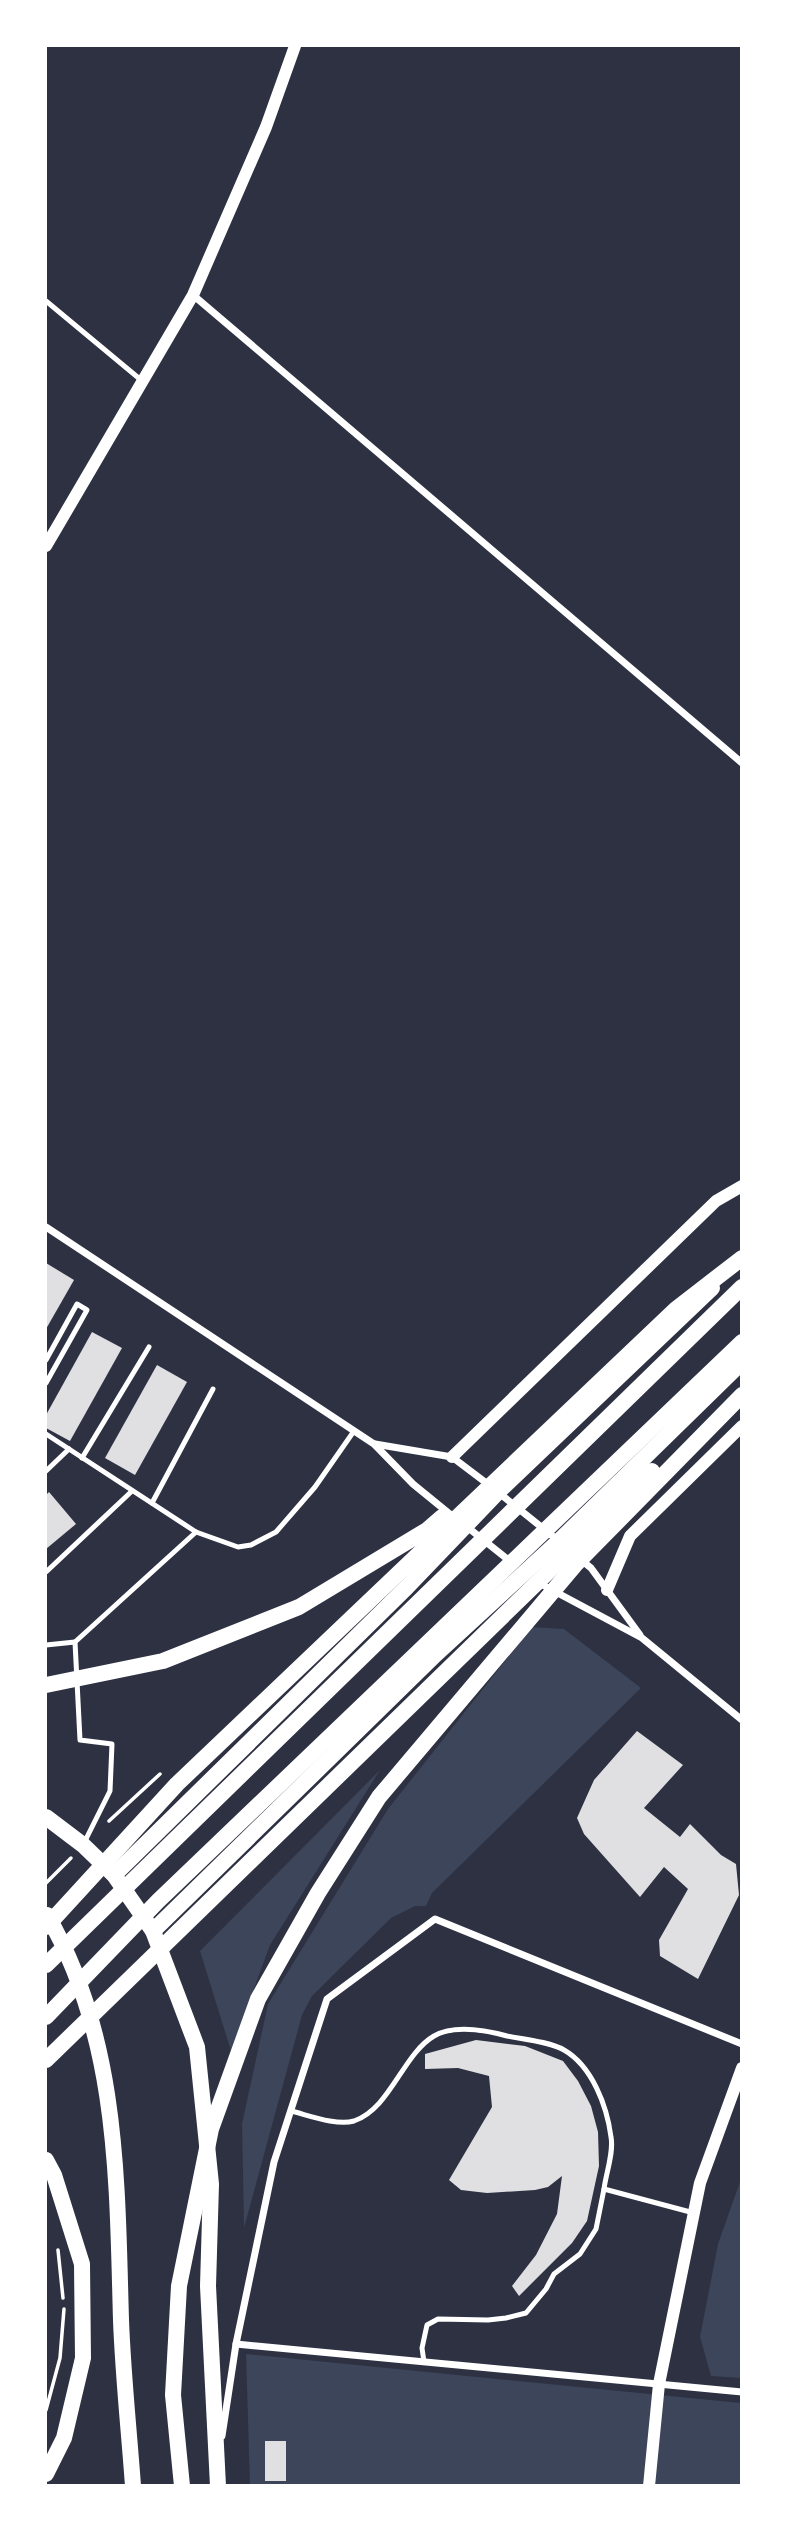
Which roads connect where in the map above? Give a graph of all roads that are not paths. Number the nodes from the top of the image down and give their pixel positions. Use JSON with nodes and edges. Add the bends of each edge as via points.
{"nodes":[{"id":1,"x":295,"y":46,"type":"edge"},
{"id":2,"x":193,"y":295,"type":"junction"},
{"id":3,"x":46,"y":301,"type":"edge"},
{"id":4,"x":143,"y":382,"type":"junction"},
{"id":5,"x":46,"y":546,"type":"edge"},
{"id":6,"x":741,"y":763,"type":"edge"},
{"id":7,"x":741,"y":1185,"type":"edge"},
{"id":8,"x":46,"y":1227,"type":"edge"},
{"id":9,"x":741,"y":1245,"type":"edge"},
{"id":10,"x":741,"y":1259,"type":"edge"},
{"id":11,"x":741,"y":1287,"type":"edge"},
{"id":12,"x":741,"y":1342,"type":"edge"},
{"id":13,"x":149,"y":1347,"type":"dead end"},
{"id":14,"x":46,"y":1360,"type":"edge"},
{"id":15,"x":741,"y":1362,"type":"edge"},
{"id":16,"x":46,"y":1383,"type":"edge"},
{"id":17,"x":741,"y":1384,"type":"edge"},
{"id":18,"x":214,"y":1389,"type":"dead end"},
{"id":19,"x":741,"y":1395,"type":"edge"},
{"id":20,"x":741,"y":1426,"type":"edge"},
{"id":21,"x":354,"y":1431,"type":"junction"},
{"id":22,"x":46,"y":1434,"type":"edge"},
{"id":23,"x":374,"y":1444,"type":"junction"},
{"id":24,"x":69,"y":1449,"type":"junction"},
{"id":25,"x":452,"y":1457,"type":"junction"},
{"id":26,"x":82,"y":1458,"type":"junction"},
{"id":27,"x":46,"y":1471,"type":"edge"},
{"id":28,"x":132,"y":1490,"type":"junction"},
{"id":29,"x":498,"y":1492,"type":"junction"},
{"id":30,"x":152,"y":1503,"type":"junction"},
{"id":31,"x":466,"y":1526,"type":"junction"},
{"id":32,"x":196,"y":1532,"type":"junction"},
{"id":33,"x":559,"y":1541,"type":"junction"},
{"id":34,"x":46,"y":1572,"type":"edge"},
{"id":35,"x":525,"y":1573,"type":"junction"},
{"id":36,"x":607,"y":1590,"type":"junction"},
{"id":37,"x":642,"y":1638,"type":"junction"},
{"id":38,"x":75,"y":1642,"type":"junction"},
{"id":39,"x":46,"y":1645,"type":"edge"},
{"id":40,"x":46,"y":1685,"type":"edge"},
{"id":41,"x":741,"y":1720,"type":"edge"},
{"id":42,"x":46,"y":1818,"type":"edge"},
{"id":43,"x":83,"y":1845,"type":"junction"},
{"id":44,"x":114,"y":1875,"type":"junction"},
{"id":45,"x":46,"y":1913,"type":"edge"},
{"id":46,"x":46,"y":1927,"type":"edge"},
{"id":47,"x":153,"y":1931,"type":"junction"},
{"id":48,"x":46,"y":1965,"type":"edge"},
{"id":49,"x":46,"y":2017,"type":"edge"},
{"id":50,"x":741,"y":2044,"type":"edge"},
{"id":51,"x":46,"y":2060,"type":"edge"},
{"id":52,"x":741,"y":2068,"type":"edge"},
{"id":53,"x":291,"y":2111,"type":"junction"},
{"id":54,"x":46,"y":2160,"type":"edge"},
{"id":55,"x":604,"y":2189,"type":"junction"},
{"id":56,"x":694,"y":2213,"type":"junction"},
{"id":57,"x":236,"y":2344,"type":"junction"},
{"id":58,"x":424,"y":2362,"type":"junction"},
{"id":59,"x":659,"y":2384,"type":"junction"},
{"id":60,"x":741,"y":2392,"type":"edge"},
{"id":61,"x":173,"y":2395,"type":"junction"},
{"id":62,"x":46,"y":2474,"type":"edge"},
{"id":63,"x":217,"y":2479,"type":"edge"},
{"id":64,"x":133,"y":2486,"type":"edge"},
{"id":65,"x":173,"y":2486,"type":"edge"},
{"id":66,"x":182,"y":2486,"type":"edge"},
{"id":67,"x":649,"y":2486,"type":"edge"}],
"edges":[{"from":1,"to":2,"type":"street","via":[[266,127]]},
{"from":2,"to":4,"type":"street"},
{"from":2,"to":6,"type":"street"},
{"from":3,"to":4,"type":"lane"},
{"from":4,"to":5,"type":"street"},
{"from":7,"to":25,"type":"street","via":[[716,1201]]},
{"from":8,"to":21,"type":"street"},
{"from":9,"to":40,"type":"main road","via":[[674,1300],[427,1530],[299,1606],[163,1661]]},
{"from":10,"to":29,"type":"main road"},
{"from":10,"to":46,"type":"main road","via":[[676,1309],[187,1774]]},
{"from":11,"to":48,"type":"main road"},
{"from":12,"to":49,"type":"main road","via":[[158,1902]]},
{"from":13,"to":26,"type":"lane"},
{"from":14,"to":16,"type":"lane","via":[[77,1304],[87,1310]]},
{"from":15,"to":33,"type":"main road"},
{"from":17,"to":51,"type":"main road"},
{"from":18,"to":30,"type":"lane"},
{"from":19,"to":61,"type":"main road","via":[[575,1565],[379,1797],[298,1928],[258,1999],[211,2129],[179,2286]]},
{"from":20,"to":36,"type":"street","via":[[630,1536]]},
{"from":21,"to":23,"type":"street"},
{"from":21,"to":32,"type":"lane","via":[[276,1532],[238,1547]]},
{"from":22,"to":24,"type":"lane"},
{"from":23,"to":25,"type":"street"},
{"from":23,"to":31,"type":"street","via":[[413,1484]]},
{"from":24,"to":26,"type":"lane"},
{"from":24,"to":27,"type":"lane"},
{"from":25,"to":29,"type":"street"},
{"from":26,"to":28,"type":"lane"},
{"from":28,"to":30,"type":"lane"},
{"from":28,"to":34,"type":"lane"},
{"from":29,"to":31,"type":"main road"},
{"from":29,"to":33,"type":"street"},
{"from":30,"to":32,"type":"lane"},
{"from":31,"to":35,"type":"street"},
{"from":31,"to":44,"type":"main road"},
{"from":32,"to":38,"type":"lane"},
{"from":33,"to":35,"type":"main road"},
{"from":33,"to":36,"type":"street"},
{"from":35,"to":37,"type":"street","via":[[544,1588]]},
{"from":35,"to":47,"type":"main road"},
{"from":36,"to":37,"type":"street"},
{"from":37,"to":41,"type":"street"},
{"from":38,"to":39,"type":"lane"},
{"from":38,"to":43,"type":"lane","via":[[80,1740],[112,1744],[110,1791]]},
{"from":42,"to":43,"type":"main road"},
{"from":43,"to":44,"type":"main road"},
{"from":44,"to":47,"type":"main road"},
{"from":45,"to":64,"type":"main road","via":[[65,1947],[99,2044],[109,2098]]},
{"from":47,"to":63,"type":"main road","via":[[197,2047],[211,2184],[208,2286]]},
{"from":50,"to":53,"type":"street","via":[[435,1919],[327,1999]]},
{"from":52,"to":56,"type":"street","via":[[700,2183]]},
{"from":53,"to":55,"type":"lane","via":[[353,2121],[376,2105],[431,2038],[444,2032],[499,2034],[563,2049],[587,2070],[612,2138]]},
{"from":53,"to":57,"type":"street","via":[[274,2162]]},
{"from":54,"to":62,"type":"main road","via":[[82,2264],[83,2358],[64,2438]]},
{"from":55,"to":56,"type":"lane"},
{"from":55,"to":58,"type":"lane","via":[[591,2237],[580,2254],[554,2274],[526,2313],[506,2318],[438,2319],[427,2325]]},
{"from":56,"to":59,"type":"street"},
{"from":57,"to":58,"type":"street"},
{"from":57,"to":63,"type":"street"},
{"from":58,"to":59,"type":"street"},
{"from":59,"to":60,"type":"street"},
{"from":59,"to":67,"type":"street"},
{"from":61,"to":65,"type":"main road"},
{"from":61,"to":66,"type":"main road"}]}
